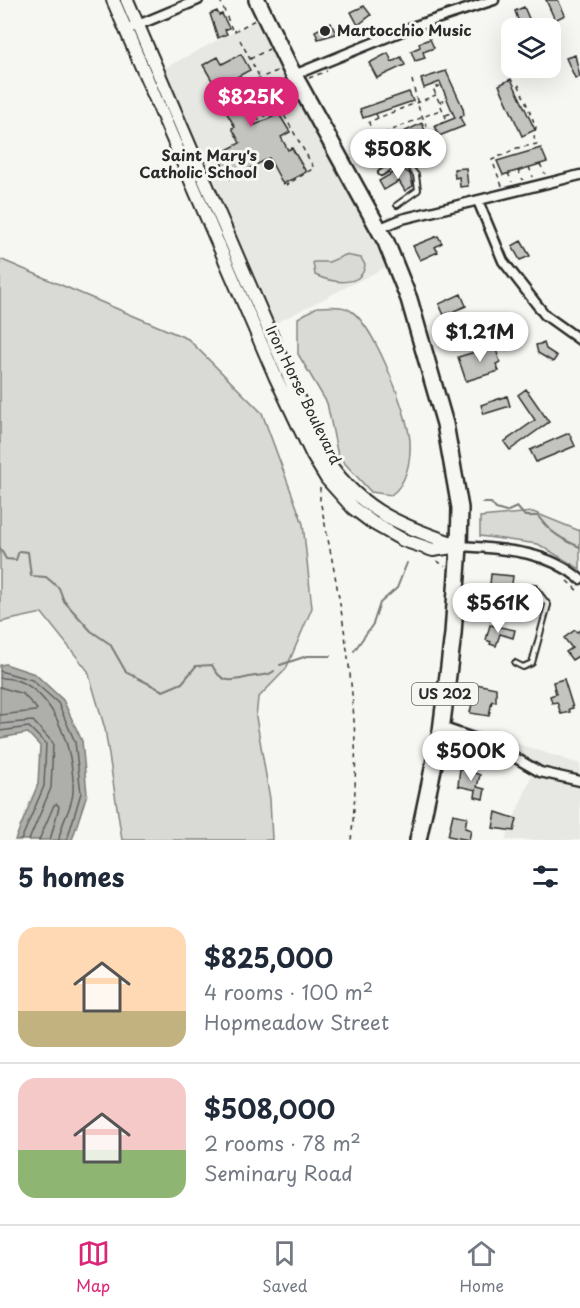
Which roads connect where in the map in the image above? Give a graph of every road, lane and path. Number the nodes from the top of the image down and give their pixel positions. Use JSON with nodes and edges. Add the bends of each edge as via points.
{"nodes":[{"id":1,"x":113,"y":0,"type":"edge"},
{"id":2,"x":127,"y":0,"type":"edge"},
{"id":3,"x":198,"y":0,"type":"edge"},
{"id":4,"x":220,"y":0,"type":"edge"},
{"id":5,"x":257,"y":0,"type":"edge"},
{"id":6,"x":494,"y":0,"type":"edge"},
{"id":7,"x":255,"y":19,"type":"dead end"},
{"id":8,"x":131,"y":28,"type":"junction"},
{"id":9,"x":240,"y":40,"type":"dead end"},
{"id":10,"x":270,"y":49,"type":"dead end"},
{"id":11,"x":250,"y":59,"type":"junction"},
{"id":12,"x":287,"y":72,"type":"junction"},
{"id":13,"x":260,"y":77,"type":"junction"},
{"id":14,"x":412,"y":80,"type":"dead end"},
{"id":15,"x":517,"y":81,"type":"dead end"},
{"id":16,"x":440,"y":86,"type":"dead end"},
{"id":17,"x":436,"y":95,"type":"junction"},
{"id":18,"x":297,"y":98,"type":"dead end"},
{"id":19,"x":279,"y":100,"type":"dead end"},
{"id":20,"x":446,"y":100,"type":"dead end"},
{"id":21,"x":439,"y":102,"type":"junction"},
{"id":22,"x":417,"y":103,"type":"junction"},
{"id":23,"x":281,"y":107,"type":"junction"},
{"id":24,"x":442,"y":109,"type":"junction"},
{"id":25,"x":452,"y":113,"type":"dead end"},
{"id":26,"x":376,"y":114,"type":"dead end"},
{"id":27,"x":445,"y":116,"type":"junction"},
{"id":28,"x":422,"y":117,"type":"junction"},
{"id":29,"x":378,"y":118,"type":"junction"},
{"id":30,"x":447,"y":120,"type":"dead end"},
{"id":31,"x":435,"y":144,"type":"dead end"},
{"id":32,"x":540,"y":164,"type":"dead end"},
{"id":33,"x":530,"y":167,"type":"dead end"},
{"id":34,"x":518,"y":170,"type":"dead end"},
{"id":35,"x":381,"y":172,"type":"dead end"},
{"id":36,"x":508,"y":173,"type":"dead end"},
{"id":37,"x":545,"y":174,"type":"dead end"},
{"id":38,"x":580,"y":175,"type":"edge"},
{"id":39,"x":533,"y":177,"type":"dead end"},
{"id":40,"x":523,"y":180,"type":"dead end"},
{"id":41,"x":512,"y":183,"type":"dead end"},
{"id":42,"x":286,"y":185,"type":"dead end"},
{"id":43,"x":502,"y":186,"type":"dead end"},
{"id":44,"x":478,"y":201,"type":"junction"},
{"id":45,"x":397,"y":205,"type":"dead end"},
{"id":46,"x":378,"y":229,"type":"junction"},
{"id":47,"x":580,"y":340,"type":"edge"},
{"id":48,"x":328,"y":496,"type":"dead end"},
{"id":49,"x":459,"y":546,"type":"junction"},
{"id":50,"x":563,"y":577,"type":"dead end"},
{"id":51,"x":580,"y":579,"type":"edge"},
{"id":52,"x":534,"y":587,"type":"dead end"},
{"id":53,"x":580,"y":593,"type":"edge"},
{"id":54,"x":515,"y":663,"type":"dead end"},
{"id":55,"x":441,"y":727,"type":"junction"},
{"id":56,"x":580,"y":781,"type":"edge"},
{"id":57,"x":351,"y":840,"type":"edge"},
{"id":58,"x":418,"y":840,"type":"edge"}],
"edges":[{"from":1,"to":8,"type":"street","name":"Iron Horse Boulevard"},
{"from":2,"to":8,"type":"street","name":"Iron Horse Boulevard"},
{"from":3,"to":8,"type":"street"},
{"from":4,"to":7,"type":"path","via":[[233,32]]},
{"from":5,"to":12,"type":"highway","number":"US 202"},
{"from":6,"to":12,"type":"street"},
{"from":8,"to":49,"type":"street","name":"Iron Horse Boulevard","via":[[276,378],[313,456],[327,478],[360,513],[403,540],[433,550]]},
{"from":9,"to":11,"type":"path"},
{"from":10,"to":11,"type":"path"},
{"from":11,"to":13,"type":"path"},
{"from":12,"to":13,"type":"path"},
{"from":12,"to":46,"type":"highway","number":"US 202"},
{"from":13,"to":23,"type":"path","via":[[242,92],[257,120]]},
{"from":14,"to":22,"type":"path"},
{"from":15,"to":43,"type":"path","via":[[536,127],[537,144],[492,160]]},
{"from":16,"to":17,"type":"path","via":[[433,88]]},
{"from":17,"to":21,"type":"path"},
{"from":17,"to":22,"type":"path"},
{"from":18,"to":23,"type":"path"},
{"from":19,"to":23,"type":"path"},
{"from":20,"to":21,"type":"path"},
{"from":21,"to":24,"type":"path"},
{"from":22,"to":28,"type":"path"},
{"from":22,"to":29,"type":"path"},
{"from":23,"to":42,"type":"path","via":[[314,168]]},
{"from":24,"to":27,"type":"path"},
{"from":24,"to":28,"type":"path"},
{"from":25,"to":27,"type":"path"},
{"from":26,"to":29,"type":"path"},
{"from":27,"to":30,"type":"path"},
{"from":28,"to":29,"type":"path","via":[[372,135],[369,122]]},
{"from":28,"to":31,"type":"path"},
{"from":32,"to":37,"type":"path"},
{"from":33,"to":39,"type":"path"},
{"from":34,"to":40,"type":"path"},
{"from":35,"to":45,"type":"lane","via":[[397,163],[407,164],[416,175],[418,190]]},
{"from":36,"to":41,"type":"path"},
{"from":38,"to":44,"type":"street"},
{"from":44,"to":46,"type":"street","via":[[402,219]]},
{"from":44,"to":47,"type":"street","via":[[503,261],[545,315]]},
{"from":46,"to":49,"type":"highway","number":"US 202","via":[[408,299],[444,424],[460,508]]},
{"from":48,"to":57,"type":"path","via":[[320,500],[341,604],[355,717]]},
{"from":49,"to":51,"type":"street","via":[[526,552],[557,562]]},
{"from":49,"to":55,"type":"highway","number":"US 202"},
{"from":50,"to":53,"type":"path"},
{"from":52,"to":54,"type":"lane","via":[[548,605],[543,629],[532,663],[524,667]]},
{"from":55,"to":56,"type":"street","via":[[493,745],[540,772]]},
{"from":55,"to":58,"type":"highway","number":"US 202"}]}
